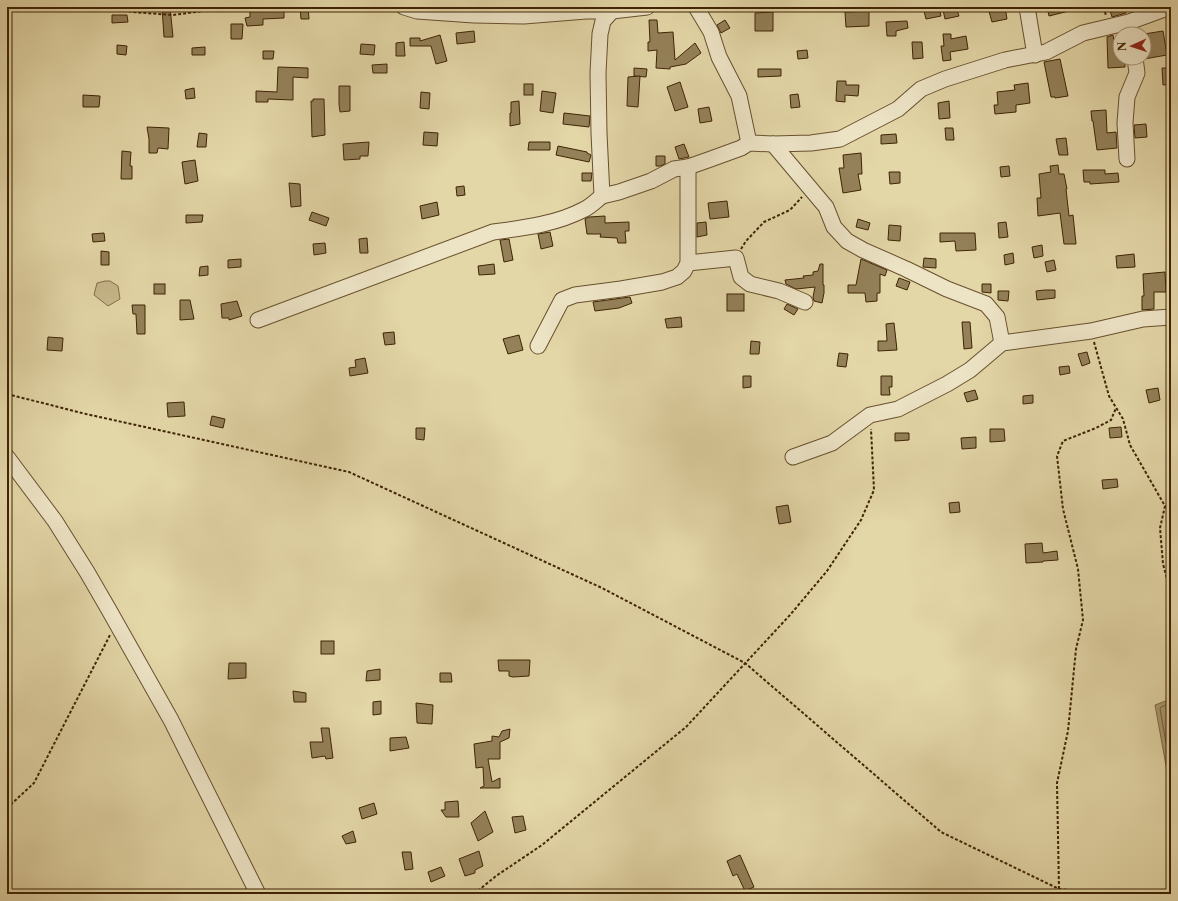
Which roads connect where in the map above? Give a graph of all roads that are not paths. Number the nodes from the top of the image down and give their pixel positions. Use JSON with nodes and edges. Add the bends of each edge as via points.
{"nodes":[{"id":1,"x":404,"y":7,"type":"edge"},
{"id":2,"x":647,"y":7,"type":"edge"},
{"id":3,"x":696,"y":7,"type":"edge"},
{"id":4,"x":1027,"y":7,"type":"edge"},
{"id":5,"x":1170,"y":7,"type":"edge"},
{"id":6,"x":611,"y":9,"type":"edge"},
{"id":7,"x":1134,"y":26,"type":"edge"},
{"id":8,"x":1112,"y":30,"type":"edge"},
{"id":9,"x":1035,"y":55,"type":"junction"},
{"id":10,"x":1136,"y":66,"type":"edge"},
{"id":11,"x":749,"y":142,"type":"junction"},
{"id":12,"x":773,"y":144,"type":"junction"},
{"id":13,"x":1127,"y":160,"type":"dead end"},
{"id":14,"x":688,"y":167,"type":"junction"},
{"id":15,"x":602,"y":196,"type":"junction"},
{"id":16,"x":688,"y":263,"type":"junction"},
{"id":17,"x":805,"y":302,"type":"dead end"},
{"id":18,"x":1171,"y":317,"type":"edge"},
{"id":19,"x":258,"y":320,"type":"dead end"},
{"id":20,"x":1002,"y":343,"type":"junction"},
{"id":21,"x":538,"y":346,"type":"dead end"},
{"id":22,"x":7,"y":457,"type":"edge"},
{"id":23,"x":793,"y":457,"type":"dead end"},
{"id":24,"x":258,"y":894,"type":"edge"}],
"edges":[{"from":1,"to":6,"type":"street","via":[[417,11],[524,16]]},
{"from":2,"to":6,"type":"street"},
{"from":3,"to":11,"type":"street","via":[[711,32],[719,57],[739,96]]},
{"from":4,"to":9,"type":"street"},
{"from":5,"to":7,"type":"street"},
{"from":6,"to":15,"type":"street","via":[[603,21],[598,65],[598,133]]},
{"from":8,"to":9,"type":"street","via":[[1083,33]]},
{"from":9,"to":12,"type":"street","via":[[1005,60],[921,89],[898,109],[840,139]]},
{"from":10,"to":13,"type":"street","via":[[1137,73],[1127,97]]},
{"from":11,"to":12,"type":"street"},
{"from":11,"to":14,"type":"street","via":[[741,148]]},
{"from":12,"to":20,"type":"street","via":[[826,207],[834,227],[847,241],[947,289],[986,304],[997,317]]},
{"from":14,"to":15,"type":"street","via":[[674,169],[651,182]]},
{"from":14,"to":16,"type":"street"},
{"from":15,"to":19,"type":"street","via":[[587,209],[569,217],[530,227],[493,232]]},
{"from":16,"to":17,"type":"street","via":[[736,258],[741,277],[750,284],[779,291]]},
{"from":16,"to":21,"type":"street","via":[[677,277],[662,282],[575,295],[562,300]]},
{"from":18,"to":20,"type":"street","via":[[1143,319],[1092,331]]},
{"from":20,"to":23,"type":"street","via":[[970,370],[947,384],[898,409],[870,416],[832,443]]},
{"from":22,"to":24,"type":"street","via":[[55,521],[116,622],[171,720]]}]}
